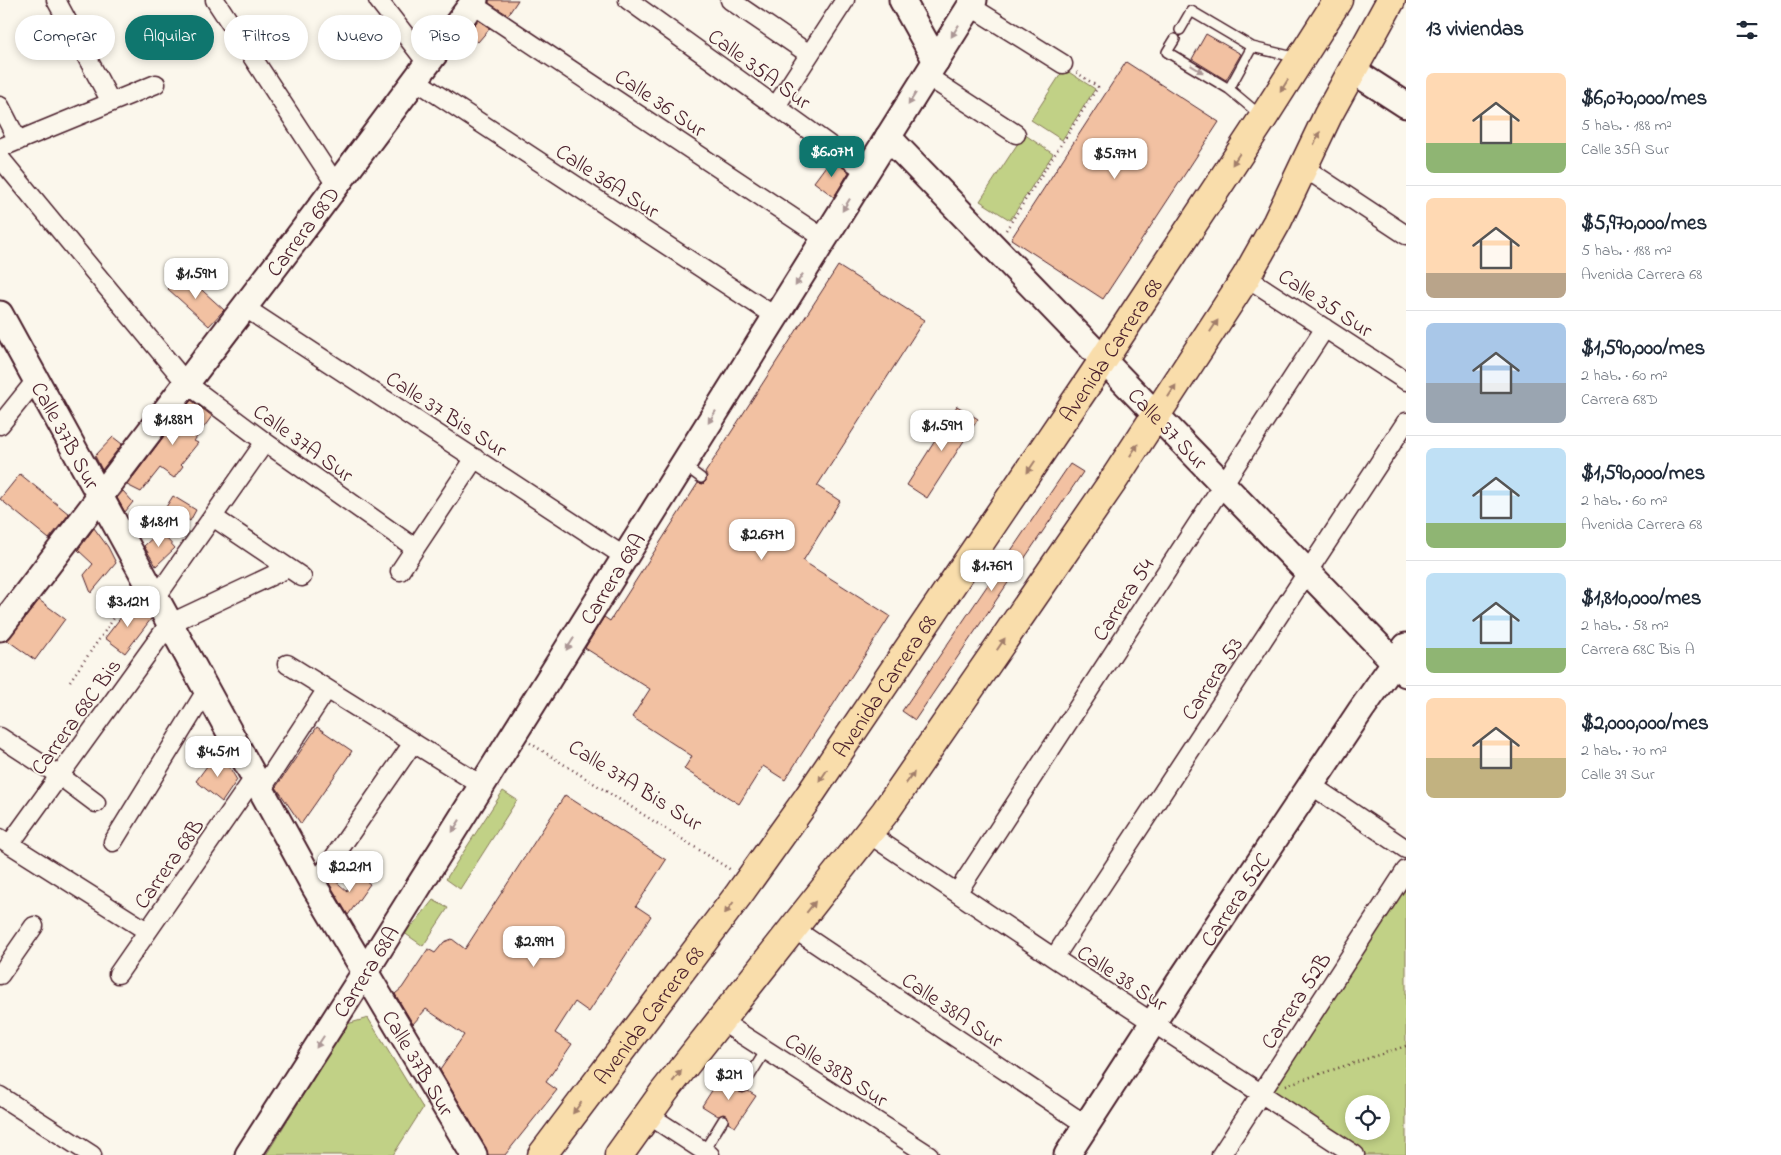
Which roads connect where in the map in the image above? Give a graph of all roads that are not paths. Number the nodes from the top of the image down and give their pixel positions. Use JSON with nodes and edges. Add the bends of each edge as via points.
{"nodes":[{"id":1,"x":56,"y":0,"type":"edge"},
{"id":2,"x":215,"y":0,"type":"edge"},
{"id":3,"x":378,"y":0,"type":"edge"},
{"id":4,"x":628,"y":0,"type":"edge"},
{"id":5,"x":845,"y":0,"type":"edge"},
{"id":6,"x":902,"y":0,"type":"edge"},
{"id":7,"x":1338,"y":0,"type":"edge"},
{"id":8,"x":1391,"y":0,"type":"edge"},
{"id":9,"x":733,"y":1,"type":"edge"},
{"id":10,"x":473,"y":2,"type":"edge"},
{"id":11,"x":972,"y":3,"type":"edge"},
{"id":12,"x":1180,"y":30,"type":"dead end"},
{"id":13,"x":1175,"y":39,"type":"dead end"},
{"id":14,"x":1252,"y":47,"type":"junction"},
{"id":15,"x":809,"y":54,"type":"junction"},
{"id":16,"x":1300,"y":59,"type":"junction"},
{"id":17,"x":1062,"y":64,"type":"road end"},
{"id":18,"x":931,"y":69,"type":"junction"},
{"id":19,"x":1352,"y":70,"type":"junction"},
{"id":20,"x":421,"y":72,"type":"junction"},
{"id":21,"x":156,"y":84,"type":"dead end"},
{"id":22,"x":1229,"y":89,"type":"junction"},
{"id":23,"x":110,"y":102,"type":"junction"},
{"id":24,"x":1406,"y":105,"type":"edge"},
{"id":25,"x":0,"y":106,"type":"edge"},
{"id":26,"x":776,"y":106,"type":"junction"},
{"id":27,"x":1263,"y":118,"type":"junction"},
{"id":28,"x":1016,"y":134,"type":"dead end"},
{"id":29,"x":888,"y":138,"type":"junction"},
{"id":30,"x":18,"y":141,"type":"junction"},
{"id":31,"x":0,"y":148,"type":"edge"},
{"id":32,"x":0,"y":158,"type":"edge"},
{"id":33,"x":1303,"y":167,"type":"junction"},
{"id":34,"x":867,"y":172,"type":"junction"},
{"id":35,"x":336,"y":185,"type":"junction"},
{"id":36,"x":1406,"y":235,"type":"edge"},
{"id":37,"x":825,"y":239,"type":"junction"},
{"id":38,"x":1246,"y":277,"type":"junction"},
{"id":39,"x":244,"y":307,"type":"junction"},
{"id":40,"x":0,"y":314,"type":"edge"},
{"id":41,"x":776,"y":317,"type":"junction"},
{"id":42,"x":1325,"y":328,"type":"junction"},
{"id":43,"x":1103,"y":360,"type":"junction"},
{"id":44,"x":36,"y":380,"type":"junction"},
{"id":45,"x":1406,"y":381,"type":"edge"},
{"id":46,"x":186,"y":383,"type":"junction"},
{"id":47,"x":1156,"y":415,"type":"junction"},
{"id":48,"x":1406,"y":422,"type":"edge"},
{"id":49,"x":0,"y":425,"type":"edge"},
{"id":50,"x":265,"y":442,"type":"junction"},
{"id":51,"x":475,"y":458,"type":"junction"},
{"id":52,"x":1223,"y":485,"type":"junction"},
{"id":53,"x":99,"y":497,"type":"junction"},
{"id":54,"x":213,"y":517,"type":"junction"},
{"id":55,"x":415,"y":548,"type":"junction"},
{"id":56,"x":625,"y":556,"type":"junction"},
{"id":57,"x":400,"y":571,"type":"dead end"},
{"id":58,"x":1308,"y":572,"type":"junction"},
{"id":59,"x":156,"y":599,"type":"junction"},
{"id":60,"x":170,"y":624,"type":"junction"},
{"id":61,"x":0,"y":628,"type":"edge"},
{"id":62,"x":1402,"y":661,"type":"edge"},
{"id":63,"x":287,"y":664,"type":"dead end"},
{"id":64,"x":327,"y":689,"type":"junction"},
{"id":65,"x":206,"y":691,"type":"junction"},
{"id":66,"x":0,"y":737,"type":"edge"},
{"id":67,"x":413,"y":743,"type":"junction"},
{"id":68,"x":60,"y":776,"type":"junction"},
{"id":69,"x":258,"y":784,"type":"junction"},
{"id":70,"x":482,"y":785,"type":"junction"},
{"id":71,"x":1311,"y":785,"type":"junction"},
{"id":72,"x":96,"y":803,"type":"dead end"},
{"id":73,"x":868,"y":834,"type":"junction"},
{"id":74,"x":5,"y":841,"type":"edge"},
{"id":75,"x":113,"y":842,"type":"dead end"},
{"id":76,"x":1406,"y":849,"type":"edge"},
{"id":77,"x":1406,"y":870,"type":"edge"},
{"id":78,"x":314,"y":886,"type":"junction"},
{"id":79,"x":957,"y":893,"type":"junction"},
{"id":80,"x":34,"y":926,"type":"dead end"},
{"id":81,"x":794,"y":929,"type":"junction"},
{"id":82,"x":147,"y":931,"type":"junction"},
{"id":83,"x":1054,"y":958,"type":"junction"},
{"id":84,"x":365,"y":972,"type":"junction"},
{"id":85,"x":118,"y":974,"type":"dead end"},
{"id":86,"x":0,"y":975,"type":"edge"},
{"id":87,"x":721,"y":1021,"type":"junction"},
{"id":88,"x":1153,"y":1023,"type":"junction"},
{"id":89,"x":766,"y":1050,"type":"junction"},
{"id":90,"x":742,"y":1088,"type":"dead end"},
{"id":91,"x":1261,"y":1094,"type":"junction"},
{"id":92,"x":0,"y":1096,"type":"edge"},
{"id":93,"x":648,"y":1114,"type":"junction"},
{"id":94,"x":723,"y":1120,"type":"dead end"},
{"id":95,"x":1086,"y":1125,"type":"junction"},
{"id":96,"x":707,"y":1153,"type":"edge"},
{"id":97,"x":92,"y":1155,"type":"edge"},
{"id":98,"x":248,"y":1155,"type":"edge"},
{"id":99,"x":474,"y":1155,"type":"edge"},
{"id":100,"x":542,"y":1155,"type":"edge"},
{"id":101,"x":619,"y":1155,"type":"edge"},
{"id":102,"x":929,"y":1155,"type":"edge"},
{"id":103,"x":1067,"y":1155,"type":"edge"},
{"id":104,"x":1221,"y":1155,"type":"edge"},
{"id":105,"x":1355,"y":1155,"type":"edge"}],
"edges":[{"from":1,"to":23,"type":"street"},
{"from":2,"to":35,"type":"street"},
{"from":3,"to":20,"type":"street","name":"Calle 36A Sur"},
{"from":4,"to":26,"type":"street","name":"Calle 35A Sur"},
{"from":5,"to":15,"type":"street"},
{"from":6,"to":18,"type":"street"},
{"from":7,"to":16,"type":"main road","name":"Avenida Carrera 68"},
{"from":8,"to":19,"type":"main road"},
{"from":9,"to":15,"type":"street"},
{"from":10,"to":20,"type":"street","name":"Carrera 68D"},
{"from":10,"to":37,"type":"street","name":"Calle 36 Sur"},
{"from":11,"to":17,"type":"street"},
{"from":11,"to":18,"type":"street","name":"Carrera 68A","one_way":true},
{"from":12,"to":14,"type":"lane","via":[[1191,11]]},
{"from":13,"to":22,"type":"lane","one_way":true,"via":[[1168,52]]},
{"from":14,"to":16,"type":"lane"},
{"from":14,"to":22,"type":"lane"},
{"from":15,"to":26,"type":"street"},
{"from":16,"to":27,"type":"main road","name":"Avenida Carrera 68","one_way":true},
{"from":18,"to":28,"type":"street"},
{"from":18,"to":29,"type":"street","name":"Carrera 68A","one_way":true},
{"from":19,"to":24,"type":"street"},
{"from":33,"to":19,"type":"main road","one_way":true},
{"from":20,"to":35,"type":"street","name":"Carrera 68D"},
{"from":20,"to":41,"type":"street","name":"Calle 36A Sur"},
{"from":21,"to":23,"type":"street"},
{"from":22,"to":27,"type":"lane"},
{"from":23,"to":30,"type":"street"},
{"from":25,"to":30,"type":"street"},
{"from":26,"to":34,"type":"street","name":"Calle 35A Sur"},
{"from":27,"to":43,"type":"main road","name":"Avenida Carrera 68","one_way":true},
{"from":29,"to":34,"type":"street","name":"Carrera 68A"},
{"from":29,"to":43,"type":"street","name":"Calle 37 Sur"},
{"from":30,"to":31,"type":"street"},
{"from":32,"to":46,"type":"street","name":"Calle 37A Sur"},
{"from":33,"to":36,"type":"street"},
{"from":33,"to":38,"type":"main road"},
{"from":34,"to":37,"type":"street","name":"Carrera 68A","one_way":true},
{"from":35,"to":39,"type":"street","name":"Carrera 68D"},
{"from":37,"to":41,"type":"street","name":"Carrera 68A","one_way":true},
{"from":38,"to":42,"type":"street","name":"Calle 35 Sur"},
{"from":47,"to":38,"type":"main road","one_way":true},
{"from":39,"to":46,"type":"street","name":"Carrera 68D"},
{"from":39,"to":51,"type":"street","name":"Calle 37 Bis Sur"},
{"from":40,"to":44,"type":"street","name":"Calle 37B Sur"},
{"from":41,"to":56,"type":"street","name":"Carrera 68A","one_way":true,"via":[[692,472]]},
{"from":42,"to":45,"type":"street","name":"Calle 35 Sur"},
{"from":42,"to":52,"type":"street","name":"Carrera 54"},
{"from":43,"to":47,"type":"street","name":"Calle 37 Sur"},
{"from":43,"to":100,"type":"main road","name":"Avenida Carrera 68","one_way":true,"via":[[808,799]]},
{"from":44,"to":49,"type":"street"},
{"from":44,"to":53,"type":"street","name":"Calle 37B Sur"},
{"from":46,"to":50,"type":"street","name":"Calle 37A Sur"},
{"from":46,"to":53,"type":"street","name":"Carrera 68D"},
{"from":47,"to":52,"type":"street","name":"Calle 37 Sur"},
{"from":73,"to":47,"type":"main road","one_way":true,"via":[[923,759]]},
{"from":48,"to":58,"type":"street","name":"Carrera 53"},
{"from":50,"to":54,"type":"street"},
{"from":50,"to":55,"type":"street","name":"Calle 37A Sur"},
{"from":51,"to":55,"type":"street"},
{"from":51,"to":56,"type":"street","name":"Calle 37 Bis Sur"},
{"from":52,"to":58,"type":"street","name":"Calle 37 Sur"},
{"from":52,"to":79,"type":"street","name":"Carrera 54"},
{"from":53,"to":59,"type":"street","name":"Calle 37B Sur"},
{"from":53,"to":61,"type":"street","name":"Carrera 68D"},
{"from":54,"to":59,"type":"street"},
{"from":54,"to":60,"type":"street","name":"Carrera 68C Bis","via":[[295,572]]},
{"from":55,"to":57,"type":"street"},
{"from":56,"to":70,"type":"street","name":"Carrera 68A","one_way":true},
{"from":58,"to":62,"type":"street","name":"Calle 37 Sur"},
{"from":58,"to":83,"type":"street","name":"Carrera 53"},
{"from":59,"to":60,"type":"street","name":"Calle 37B Sur"},
{"from":60,"to":65,"type":"street","name":"Calle 37B Sur"},
{"from":60,"to":68,"type":"street","name":"Carrera 68C Bis"},
{"from":62,"to":71,"type":"street","name":"Carrera 52C"},
{"from":63,"to":64,"type":"street"},
{"from":64,"to":67,"type":"street"},
{"from":64,"to":69,"type":"street","name":"Carrera 68B"},
{"from":65,"to":69,"type":"street","name":"Calle 37B Sur"},
{"from":65,"to":75,"type":"street"},
{"from":66,"to":68,"type":"street"},
{"from":67,"to":70,"type":"street"},
{"from":67,"to":78,"type":"street"},
{"from":68,"to":72,"type":"street"},
{"from":68,"to":74,"type":"street","name":"Carrera 68C Bis"},
{"from":69,"to":78,"type":"street","name":"Calle 37B Sur"},
{"from":69,"to":82,"type":"street","name":"Carrera 68B"},
{"from":70,"to":84,"type":"street","name":"Carrera 68A","one_way":true},
{"from":71,"to":76,"type":"street"},
{"from":71,"to":88,"type":"street","name":"Carrera 52C"},
{"from":73,"to":79,"type":"street","name":"Calle 38 Sur"},
{"from":81,"to":73,"type":"main road","one_way":true},
{"from":74,"to":82,"type":"street"},
{"from":77,"to":91,"type":"street","name":"Carrera 52B"},
{"from":78,"to":84,"type":"street","name":"Calle 37B Sur"},
{"from":79,"to":83,"type":"street","name":"Calle 38 Sur"},
{"from":80,"to":86,"type":"street"},
{"from":81,"to":87,"type":"main road"},
{"from":81,"to":95,"type":"street","name":"Calle 38A Sur"},
{"from":82,"to":85,"type":"street","name":"Carrera 68B"},
{"from":83,"to":88,"type":"street","name":"Calle 38 Sur"},
{"from":84,"to":98,"type":"street","name":"Carrera 68A","one_way":true},
{"from":84,"to":99,"type":"street","name":"Calle 37B Sur"},
{"from":87,"to":89,"type":"street","name":"Calle 38B Sur"},
{"from":93,"to":87,"type":"main road","one_way":true},
{"from":88,"to":91,"type":"street","name":"Calle 38 Sur"},
{"from":88,"to":95,"type":"street","name":"Carrera 52C"},
{"from":89,"to":90,"type":"lane"},
{"from":89,"to":102,"type":"street","name":"Calle 38B Sur"},
{"from":91,"to":104,"type":"street","name":"Carrera 52B"},
{"from":91,"to":105,"type":"street","name":"Calle 38 Sur"},
{"from":92,"to":97,"type":"street"},
{"from":93,"to":96,"type":"street"},
{"from":93,"to":101,"type":"main road"},
{"from":94,"to":96,"type":"lane"},
{"from":95,"to":103,"type":"street","name":"Carrera 52C"}]}
